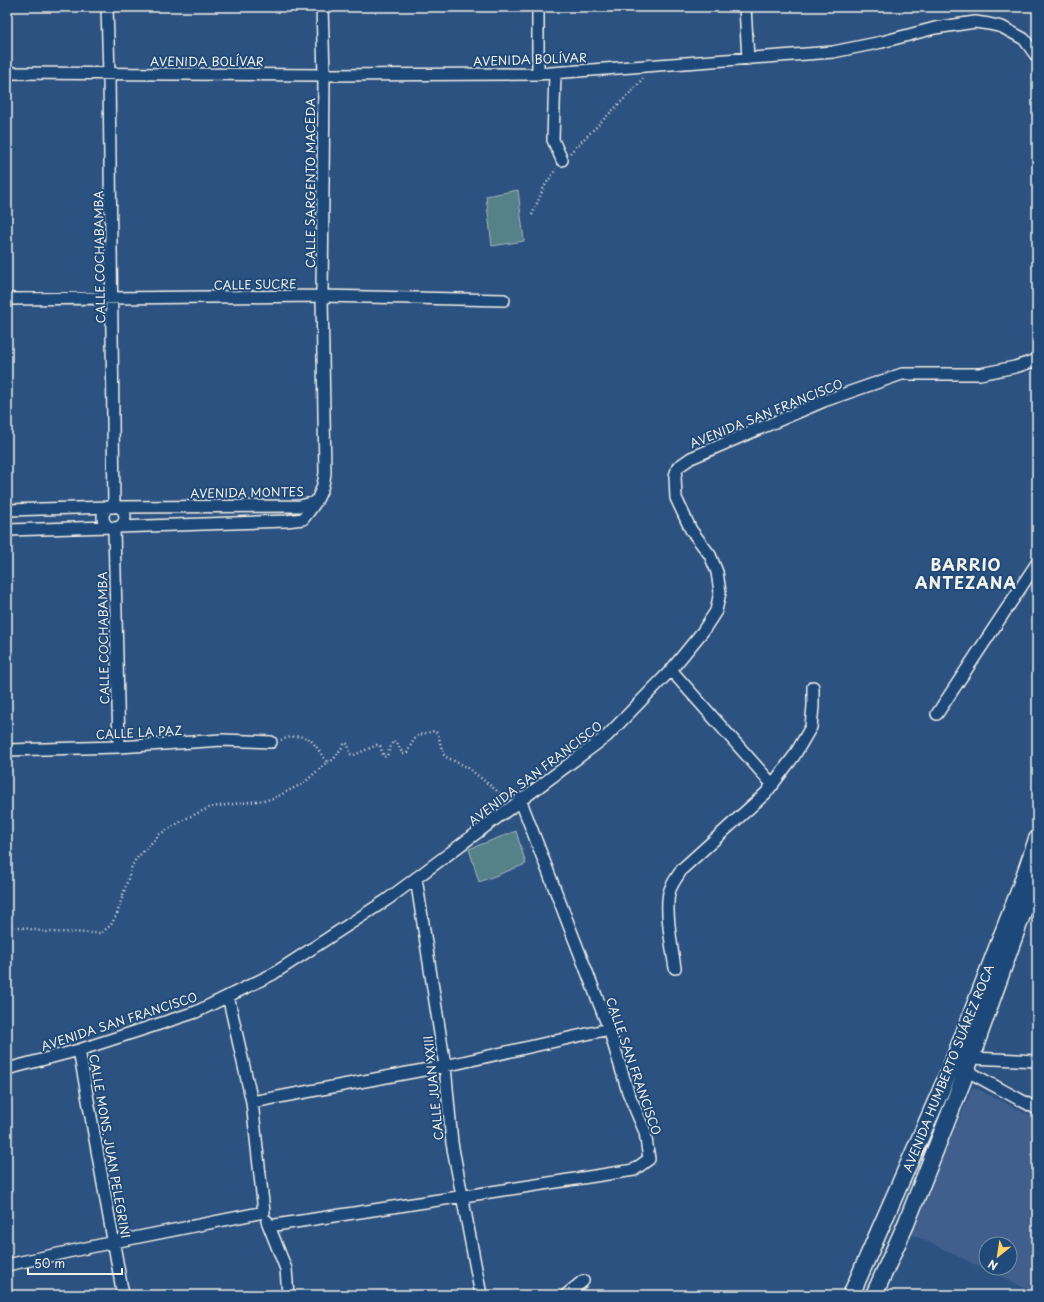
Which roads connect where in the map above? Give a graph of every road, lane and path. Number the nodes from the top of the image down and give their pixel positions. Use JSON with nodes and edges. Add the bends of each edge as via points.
{"nodes":[{"id":1,"x":107,"y":7,"type":"edge"},
{"id":2,"x":322,"y":7,"type":"edge"},
{"id":3,"x":538,"y":7,"type":"edge"},
{"id":4,"x":744,"y":7,"type":"edge"},
{"id":5,"x":1037,"y":57,"type":"edge"},
{"id":6,"x":748,"y":58,"type":"junction"},
{"id":7,"x":649,"y":65,"type":"junction"},
{"id":8,"x":7,"y":73,"type":"edge"},
{"id":9,"x":555,"y":73,"type":"junction"},
{"id":10,"x":109,"y":74,"type":"junction"},
{"id":11,"x":538,"y":74,"type":"junction"},
{"id":12,"x":324,"y":75,"type":"junction"},
{"id":13,"x":562,"y":160,"type":"junction"},
{"id":14,"x":532,"y":216,"type":"dead end"},
{"id":15,"x":322,"y":296,"type":"junction"},
{"id":16,"x":7,"y":299,"type":"edge"},
{"id":17,"x":113,"y":299,"type":"junction"},
{"id":18,"x":504,"y":300,"type":"dead end"},
{"id":19,"x":1037,"y":360,"type":"edge"},
{"id":20,"x":316,"y":502,"type":"junction"},
{"id":21,"x":114,"y":507,"type":"junction"},
{"id":22,"x":7,"y":510,"type":"edge"},
{"id":23,"x":114,"y":527,"type":"junction"},
{"id":24,"x":7,"y":530,"type":"edge"},
{"id":25,"x":1037,"y":563,"type":"edge"},
{"id":26,"x":671,"y":670,"type":"junction"},
{"id":27,"x":813,"y":687,"type":"dead end"},
{"id":28,"x":937,"y":714,"type":"dead end"},
{"id":29,"x":271,"y":742,"type":"joint"},
{"id":30,"x":119,"y":747,"type":"junction"},
{"id":31,"x":7,"y":750,"type":"edge"},
{"id":32,"x":327,"y":762,"type":"junction"},
{"id":33,"x":773,"y":785,"type":"junction"},
{"id":34,"x":517,"y":802,"type":"junction"},
{"id":35,"x":1037,"y":839,"type":"edge"},
{"id":36,"x":1037,"y":873,"type":"edge"},
{"id":37,"x":416,"y":878,"type":"junction"},
{"id":38,"x":7,"y":925,"type":"edge"},
{"id":39,"x":675,"y":968,"type":"dead end"},
{"id":40,"x":228,"y":996,"type":"junction"},
{"id":41,"x":609,"y":1029,"type":"junction"},
{"id":42,"x":79,"y":1050,"type":"junction"},
{"id":43,"x":962,"y":1061,"type":"junction"},
{"id":44,"x":1037,"y":1061,"type":"edge"},
{"id":45,"x":445,"y":1066,"type":"junction"},
{"id":46,"x":7,"y":1069,"type":"edge"},
{"id":47,"x":252,"y":1102,"type":"junction"},
{"id":48,"x":1037,"y":1109,"type":"edge"},
{"id":49,"x":462,"y":1197,"type":"junction"},
{"id":50,"x":264,"y":1212,"type":"junction"},
{"id":51,"x":269,"y":1226,"type":"junction"},
{"id":52,"x":114,"y":1242,"type":"junction"},
{"id":53,"x":7,"y":1265,"type":"edge"},
{"id":54,"x":583,"y":1281,"type":"dead end"},
{"id":55,"x":123,"y":1295,"type":"edge"},
{"id":56,"x":288,"y":1295,"type":"edge"},
{"id":57,"x":481,"y":1295,"type":"edge"},
{"id":58,"x":566,"y":1295,"type":"edge"},
{"id":59,"x":851,"y":1295,"type":"edge"},
{"id":60,"x":874,"y":1295,"type":"edge"}],
"edges":[{"from":1,"to":10,"type":"street","name":"CALLE COCHABAMBA"},
{"from":2,"to":12,"type":"street","name":"CALLE SARGENTO MACEDA"},
{"from":3,"to":11,"type":"street"},
{"from":4,"to":6,"type":"street"},
{"from":5,"to":6,"type":"street","name":"AVENIDA BOLÍVAR","via":[[1024,39],[1002,27],[975,22],[935,28],[833,52]]},
{"from":6,"to":7,"type":"street","name":"AVENIDA BOLÍVAR"},
{"from":7,"to":9,"type":"street","name":"AVENIDA BOLÍVAR"},
{"from":7,"to":13,"type":"path","via":[[644,77],[633,90]]},
{"from":8,"to":10,"type":"street","name":"AVENIDA BOLÍVAR"},
{"from":9,"to":11,"type":"street","name":"AVENIDA BOLÍVAR"},
{"from":9,"to":13,"type":"street","via":[[553,140]]},
{"from":10,"to":12,"type":"street","name":"AVENIDA BOLÍVAR"},
{"from":10,"to":17,"type":"street","name":"CALLE COCHABAMBA"},
{"from":11,"to":12,"type":"street","name":"AVENIDA BOLÍVAR"},
{"from":12,"to":15,"type":"street","name":"CALLE SARGENTO MACEDA"},
{"from":13,"to":14,"type":"path","via":[[544,187]]},
{"from":15,"to":17,"type":"street","name":"CALLE SUCRE"},
{"from":15,"to":18,"type":"street","name":"CALLE SUCRE"},
{"from":15,"to":20,"type":"street","name":"CALLE SARGENTO MACEDA","via":[[324,473],[323,485]]},
{"from":16,"to":17,"type":"street","name":"CALLE SUCRE"},
{"from":17,"to":21,"type":"street","name":"CALLE COCHABAMBA"},
{"from":19,"to":26,"type":"street","name":"AVENIDA SAN FRANCISCO","via":[[1015,368],[980,374],[902,374],[824,401],[691,458],[678,468],[675,476],[676,498],[691,530],[710,554],[717,572],[720,592],[716,611]]},
{"from":20,"to":21,"type":"street","name":"AVENIDA MONTES","via":[[300,506]]},
{"from":20,"to":23,"type":"street","name":"AVENIDA MONTES","via":[[303,519]]},
{"from":21,"to":22,"type":"street","name":"AVENIDA MONTES"},
{"from":21,"to":23,"type":"street","via":[[105,511],[104,518],[104,521]]},
{"from":21,"to":23,"type":"street","via":[[125,515],[124,522]]},
{"from":23,"to":24,"type":"street","name":"AVENIDA MONTES"},
{"from":23,"to":30,"type":"street","name":"CALLE COCHABAMBA"},
{"from":25,"to":28,"type":"street"},
{"from":26,"to":33,"type":"street"},
{"from":26,"to":34,"type":"street","name":"AVENIDA SAN FRANCISCO","via":[[607,736]]},
{"from":27,"to":33,"type":"street","via":[[811,727]]},
{"from":29,"to":30,"type":"street","name":"CALLE LA PAZ","via":[[222,740]]},
{"from":29,"to":32,"type":"path","via":[[290,737],[309,739]]},
{"from":30,"to":31,"type":"street","name":"CALLE LA PAZ"},
{"from":32,"to":34,"type":"path","via":[[333,760],[345,743],[348,744],[350,754],[354,755],[377,745],[380,746],[384,757],[387,756],[393,742],[397,743],[403,754],[407,753],[418,734],[435,731],[443,754],[467,767]]},
{"from":32,"to":38,"type":"path","via":[[304,783],[282,795],[272,799],[211,807],[160,834],[136,859],[117,914],[111,925],[101,933],[47,932]]},
{"from":33,"to":39,"type":"street","via":[[682,869],[673,884],[668,905]]},
{"from":34,"to":37,"type":"street","name":"AVENIDA SAN FRANCISCO"},
{"from":34,"to":41,"type":"street","name":"CALLE SAN FRANCISCO"},
{"from":35,"to":43,"type":"main road","name":"AVENIDA HUMBERTO SUÁREZ ROCA"},
{"from":36,"to":43,"type":"main road","name":"AVENIDA HUMBERTO SUÁREZ ROCA"},
{"from":37,"to":40,"type":"street","name":"AVENIDA SAN FRANCISCO","via":[[273,974]]},
{"from":37,"to":45,"type":"street","name":"CALLE JUAN XXIII"},
{"from":40,"to":42,"type":"street","name":"AVENIDA SAN FRANCISCO","via":[[196,1012]]},
{"from":40,"to":47,"type":"street"},
{"from":41,"to":45,"type":"street"},
{"from":41,"to":49,"type":"street","name":"CALLE SAN FRANCISCO","via":[[628,1092],[645,1132],[649,1159],[634,1170]]},
{"from":42,"to":46,"type":"street","name":"AVENIDA SAN FRANCISCO"},
{"from":42,"to":52,"type":"street","name":"CALLE MONS. JUAN PELEGRINI"},
{"from":43,"to":44,"type":"street"},
{"from":43,"to":48,"type":"street"},
{"from":43,"to":59,"type":"main road","name":"AVENIDA HUMBERTO SUÁREZ ROCA"},
{"from":43,"to":60,"type":"main road","name":"AVENIDA HUMBERTO SUÁREZ ROCA","via":[[906,1224]]},
{"from":45,"to":47,"type":"street"},
{"from":45,"to":49,"type":"street","name":"CALLE JUAN XXIII","via":[[452,1142]]},
{"from":47,"to":50,"type":"street"},
{"from":49,"to":51,"type":"street","name":"CALLE SAN FRANCISCO"},
{"from":49,"to":57,"type":"street","name":"CALLE JUAN XXIII"},
{"from":50,"to":51,"type":"street"},
{"from":50,"to":52,"type":"street"},
{"from":51,"to":56,"type":"street","via":[[286,1269]]},
{"from":52,"to":53,"type":"street"},
{"from":52,"to":55,"type":"street","name":"CALLE MONS. JUAN PELEGRINI"},
{"from":54,"to":58,"type":"street"}]}
